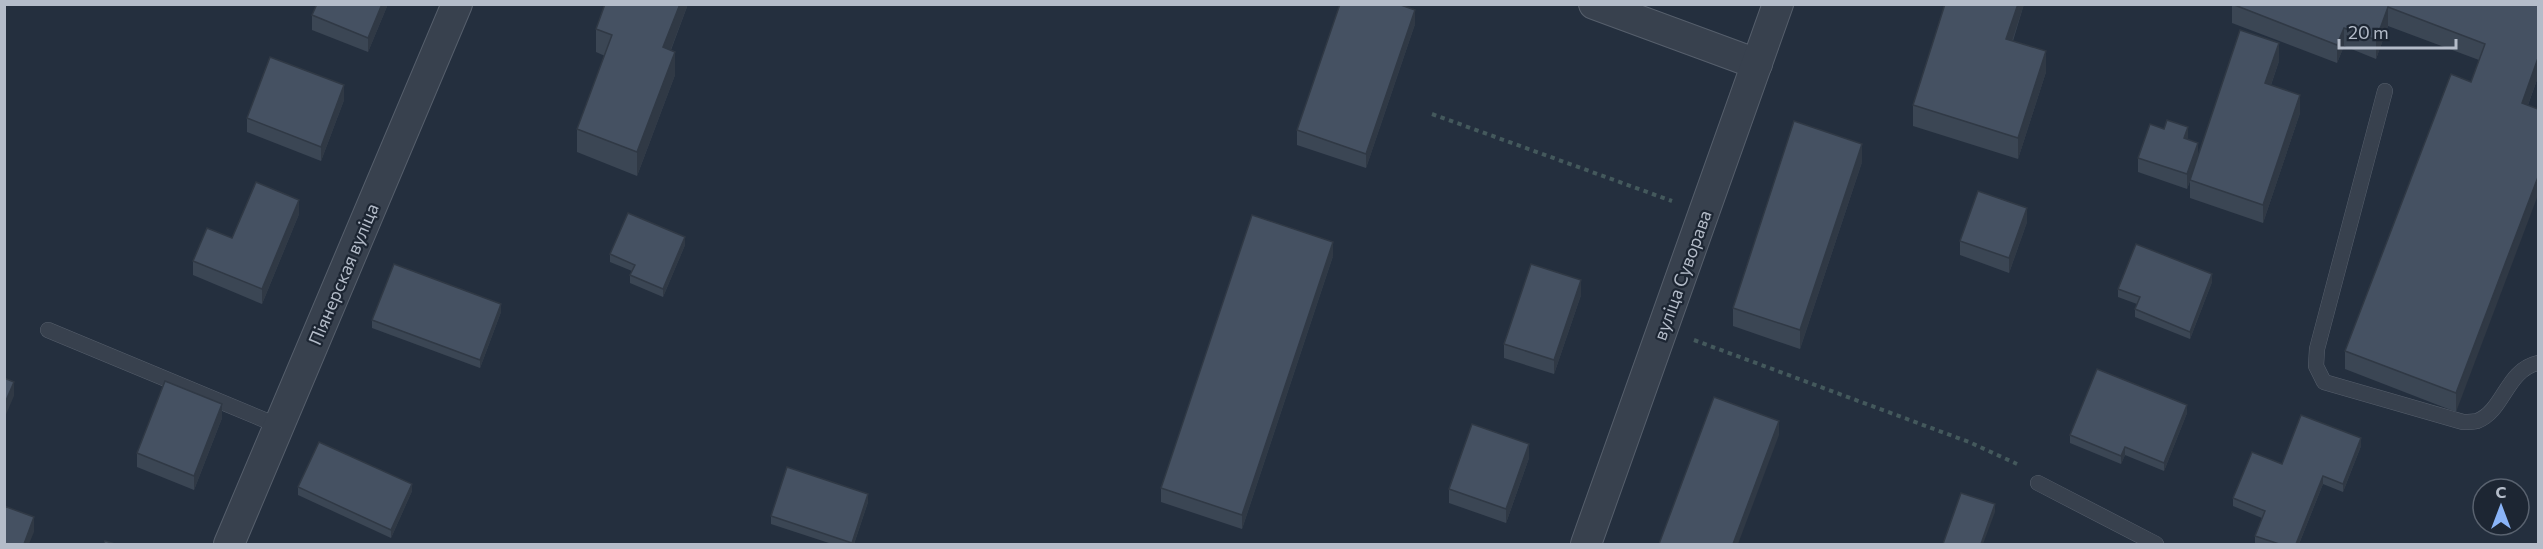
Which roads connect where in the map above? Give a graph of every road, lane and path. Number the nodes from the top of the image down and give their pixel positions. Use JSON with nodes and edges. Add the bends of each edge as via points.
{"nodes":[{"id":1,"x":457,"y":4,"type":"edge"},
{"id":2,"x":1594,"y":4,"type":"edge"},
{"id":3,"x":1778,"y":4,"type":"edge"},
{"id":4,"x":1757,"y":64,"type":"junction"},
{"id":5,"x":2385,"y":91,"type":"dead end"},
{"id":6,"x":1432,"y":114,"type":"dead end"},
{"id":7,"x":1704,"y":213,"type":"junction"},
{"id":8,"x":48,"y":330,"type":"dead end"},
{"id":9,"x":1662,"y":331,"type":"junction"},
{"id":10,"x":2538,"y":363,"type":"edge"},
{"id":11,"x":279,"y":426,"type":"junction"},
{"id":12,"x":2037,"y":483,"type":"joint"},
{"id":13,"x":229,"y":544,"type":"edge"},
{"id":14,"x":1586,"y":544,"type":"edge"},
{"id":15,"x":2156,"y":544,"type":"edge"}],
"edges":[{"from":1,"to":11,"type":"street","name":"Піянерская вуліца"},
{"from":2,"to":4,"type":"street"},
{"from":3,"to":4,"type":"street","name":"вуліца Суворава"},
{"from":4,"to":7,"type":"street","name":"вуліца Суворава"},
{"from":5,"to":10,"type":"lane","via":[[2317,349],[2316,366],[2324,382],[2463,422],[2478,421],[2527,365]]},
{"from":6,"to":7,"type":"path"},
{"from":7,"to":9,"type":"street","name":"вуліца Суворава"},
{"from":8,"to":11,"type":"lane"},
{"from":9,"to":12,"type":"path","via":[[1969,442],[2015,462]]},
{"from":9,"to":14,"type":"street","name":"вуліца Суворава"},
{"from":11,"to":13,"type":"street","name":"Піянерская вуліца"},
{"from":12,"to":15,"type":"lane"}]}
